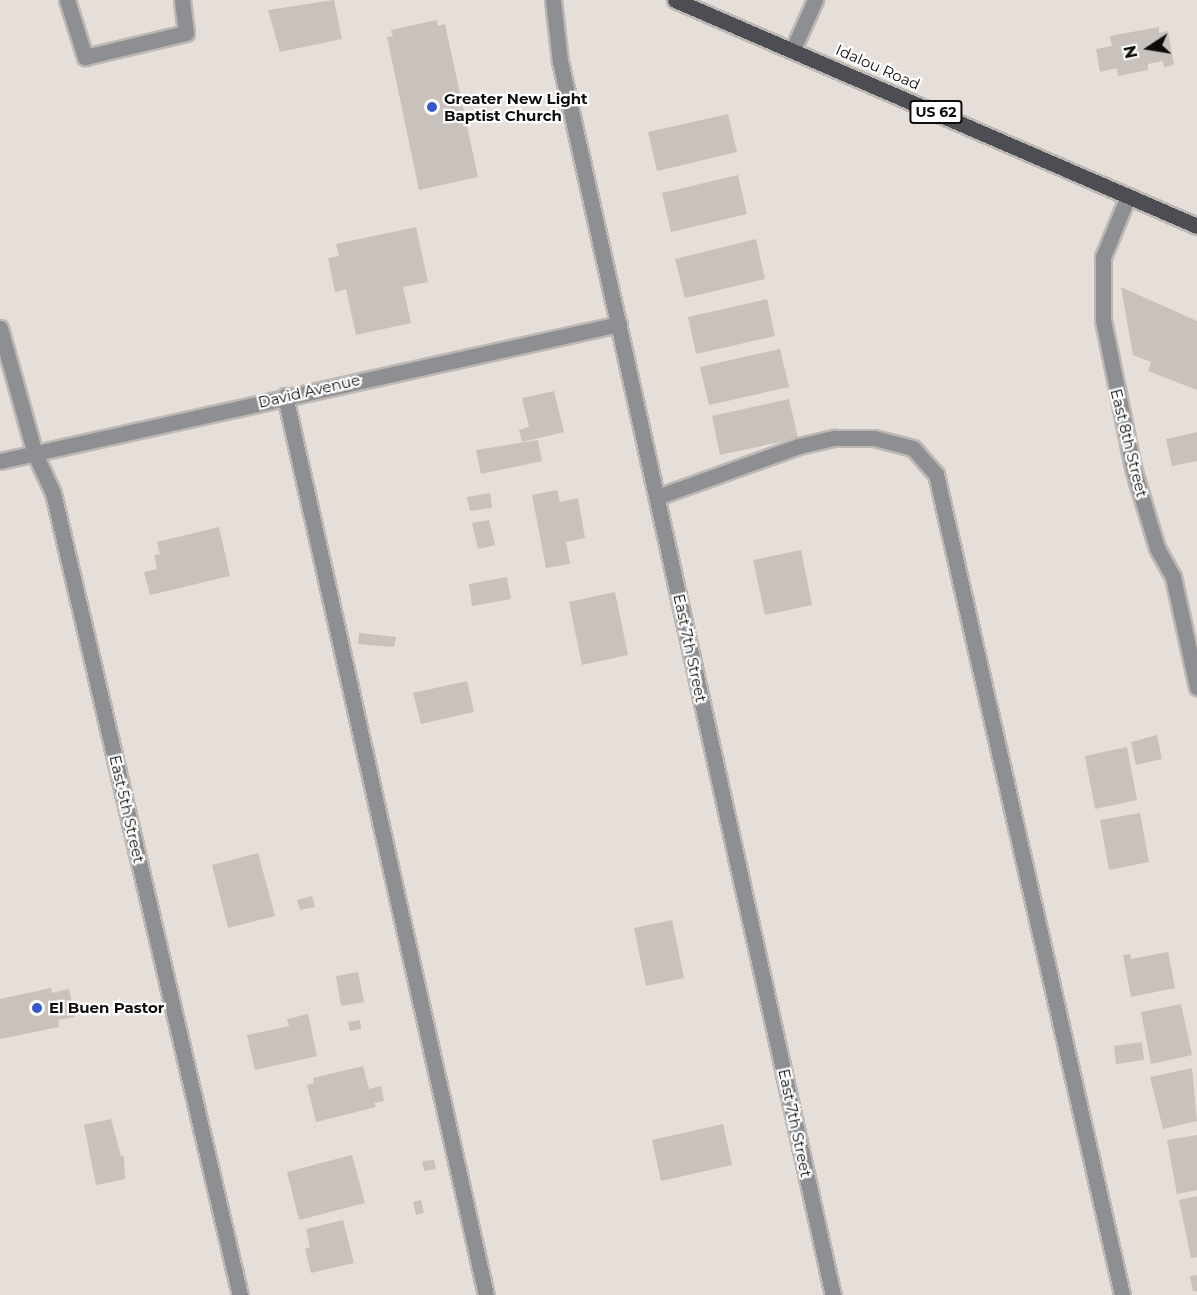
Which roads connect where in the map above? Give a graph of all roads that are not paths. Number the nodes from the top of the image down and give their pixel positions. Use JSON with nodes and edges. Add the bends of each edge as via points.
{"nodes":[{"id":1,"x":67,"y":0,"type":"edge"},
{"id":2,"x":182,"y":0,"type":"edge"},
{"id":3,"x":554,"y":0,"type":"edge"},
{"id":4,"x":675,"y":0,"type":"edge"},
{"id":5,"x":815,"y":0,"type":"edge"},
{"id":6,"x":793,"y":49,"type":"junction"},
{"id":7,"x":1128,"y":196,"type":"junction"},
{"id":8,"x":1197,"y":226,"type":"edge"},
{"id":9,"x":619,"y":324,"type":"junction"},
{"id":10,"x":0,"y":328,"type":"edge"},
{"id":11,"x":285,"y":396,"type":"junction"},
{"id":12,"x":35,"y":454,"type":"junction"},
{"id":13,"x":0,"y":461,"type":"edge"},
{"id":14,"x":657,"y":497,"type":"junction"},
{"id":15,"x":1197,"y":687,"type":"edge"},
{"id":16,"x":240,"y":1295,"type":"edge"},
{"id":17,"x":486,"y":1295,"type":"edge"},
{"id":18,"x":833,"y":1295,"type":"edge"},
{"id":19,"x":1122,"y":1295,"type":"edge"}],
"edges":[{"from":1,"to":2,"type":"street","via":[[85,57],[186,33]]},
{"from":3,"to":9,"type":"street","name":"East 7th Street","via":[[560,61]]},
{"from":4,"to":6,"type":"main road","name":"Idalou Road","number":"US 62"},
{"from":5,"to":6,"type":"street"},
{"from":6,"to":7,"type":"main road","name":"Idalou Road","number":"US 62"},
{"from":7,"to":8,"type":"main road","name":"Idalou Road","number":"US 62"},
{"from":7,"to":15,"type":"street","name":"East 8th Street","via":[[1103,257],[1103,320],[1133,468],[1157,548],[1173,577]]},
{"from":9,"to":11,"type":"street","name":"David Avenue"},
{"from":9,"to":14,"type":"street","name":"East 7th Street"},
{"from":10,"to":12,"type":"street","name":"East 5th Street"},
{"from":11,"to":12,"type":"street","name":"David Avenue"},
{"from":11,"to":17,"type":"street"},
{"from":12,"to":13,"type":"street","name":"David Avenue"},
{"from":12,"to":16,"type":"street","name":"East 5th Street","via":[[53,493]]},
{"from":14,"to":18,"type":"street","name":"East 7th Street"},
{"from":14,"to":19,"type":"street","via":[[835,438],[874,438],[914,448],[936,474]]}]}
